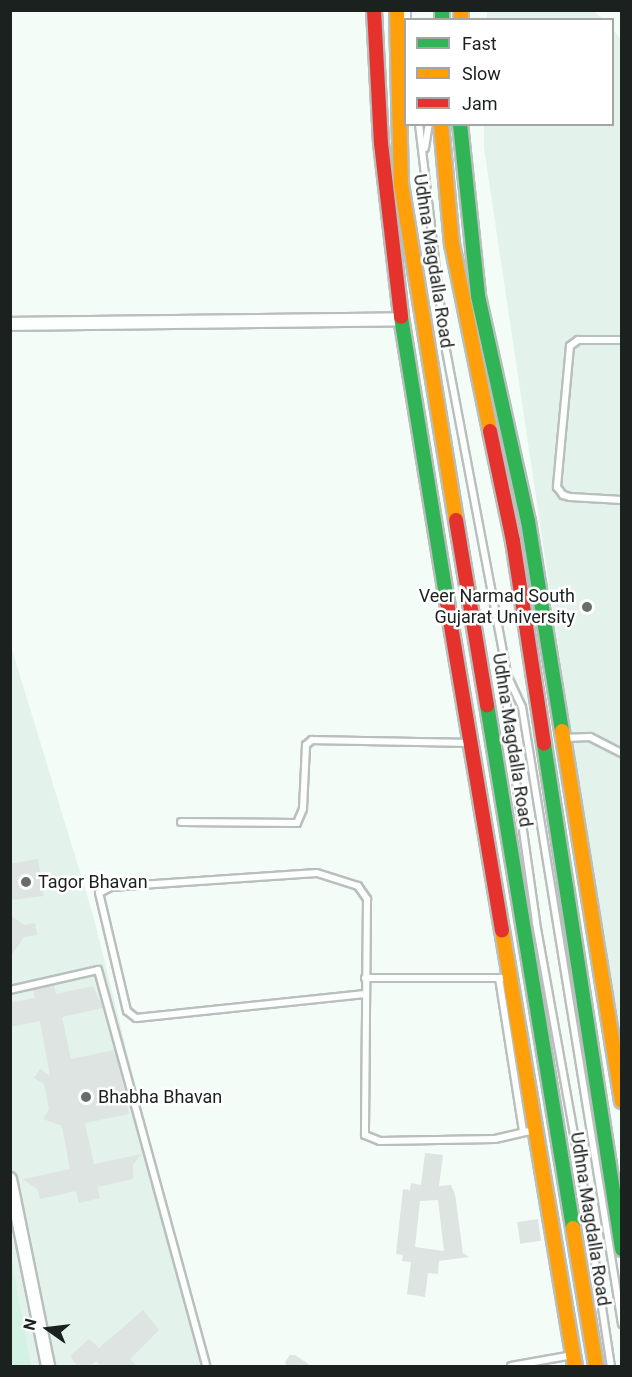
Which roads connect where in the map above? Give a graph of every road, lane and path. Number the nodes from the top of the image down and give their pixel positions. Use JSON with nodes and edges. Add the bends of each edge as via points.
{"nodes":[{"id":1,"x":374,"y":10,"type":"edge"},
{"id":2,"x":396,"y":10,"type":"edge"},
{"id":3,"x":419,"y":126,"type":"edge"},
{"id":4,"x":429,"y":126,"type":"edge"},
{"id":5,"x":441,"y":126,"type":"edge"},
{"id":6,"x":460,"y":126,"type":"edge"},
{"id":7,"x":425,"y":152,"type":"junction"},
{"id":8,"x":402,"y":319,"type":"junction"},
{"id":9,"x":10,"y":324,"type":"edge"},
{"id":10,"x":621,"y":340,"type":"edge"},
{"id":11,"x":621,"y":500,"type":"edge"},
{"id":12,"x":447,"y":604,"type":"junction"},
{"id":13,"x":474,"y":620,"type":"junction"},
{"id":14,"x":507,"y":674,"type":"junction"},
{"id":15,"x":563,"y":738,"type":"junction"},
{"id":16,"x":470,"y":743,"type":"junction"},
{"id":17,"x":621,"y":753,"type":"edge"},
{"id":18,"x":181,"y":822,"type":"dead end"},
{"id":19,"x":366,"y":978,"type":"junction"},
{"id":20,"x":504,"y":978,"type":"junction"},
{"id":21,"x":10,"y":990,"type":"edge"},
{"id":22,"x":365,"y":994,"type":"junction"},
{"id":23,"x":621,"y":1101,"type":"edge"},
{"id":24,"x":529,"y":1131,"type":"junction"},
{"id":25,"x":10,"y":1179,"type":"edge"},
{"id":26,"x":621,"y":1249,"type":"edge"},
{"id":27,"x":621,"y":1324,"type":"edge"},
{"id":28,"x":573,"y":1363,"type":"edge"},
{"id":29,"x":48,"y":1366,"type":"edge"},
{"id":30,"x":206,"y":1366,"type":"edge"},
{"id":31,"x":511,"y":1366,"type":"edge"},
{"id":32,"x":596,"y":1366,"type":"edge"},
{"id":33,"x":611,"y":1366,"type":"edge"}],
"edges":[{"from":1,"to":8,"type":"main road","via":[[381,143]]},
{"from":2,"to":13,"type":"main road","name":"Udhna Magdalla Road","via":[[401,184]]},
{"from":3,"to":7,"type":"lane"},
{"from":4,"to":7,"type":"lane"},
{"from":5,"to":26,"type":"main road","name":"Udhna Magdalla Road","via":[[452,244],[513,541]]},
{"from":6,"to":15,"type":"main road","via":[[478,296],[528,521]]},
{"from":7,"to":14,"type":"lane","via":[[445,345]]},
{"from":8,"to":9,"type":"street"},
{"from":8,"to":12,"type":"main road"},
{"from":10,"to":11,"type":"lane","via":[[578,340],[570,346],[557,487],[570,497]]},
{"from":12,"to":13,"type":"main road"},
{"from":12,"to":16,"type":"main road"},
{"from":13,"to":32,"type":"main road","name":"Udhna Magdalla Road"},
{"from":14,"to":27,"type":"lane","via":[[522,707]]},
{"from":14,"to":33,"type":"lane","via":[[507,718],[536,923],[585,1194]]},
{"from":15,"to":17,"type":"lane","via":[[590,737]]},
{"from":15,"to":23,"type":"main road"},
{"from":16,"to":18,"type":"lane","via":[[312,740],[306,744],[303,809],[297,823]]},
{"from":16,"to":20,"type":"main road"},
{"from":19,"to":20,"type":"lane"},
{"from":19,"to":22,"type":"lane"},
{"from":19,"to":22,"type":"lane","via":[[364,891],[326,875],[111,887],[99,893],[127,1011],[136,1018]]},
{"from":20,"to":24,"type":"main road"},
{"from":21,"to":30,"type":"lane","via":[[98,970]]},
{"from":22,"to":24,"type":"lane","via":[[363,1128],[369,1138],[495,1139]]},
{"from":24,"to":28,"type":"main road"},
{"from":25,"to":29,"type":"street"},
{"from":28,"to":31,"type":"lane"}]}
